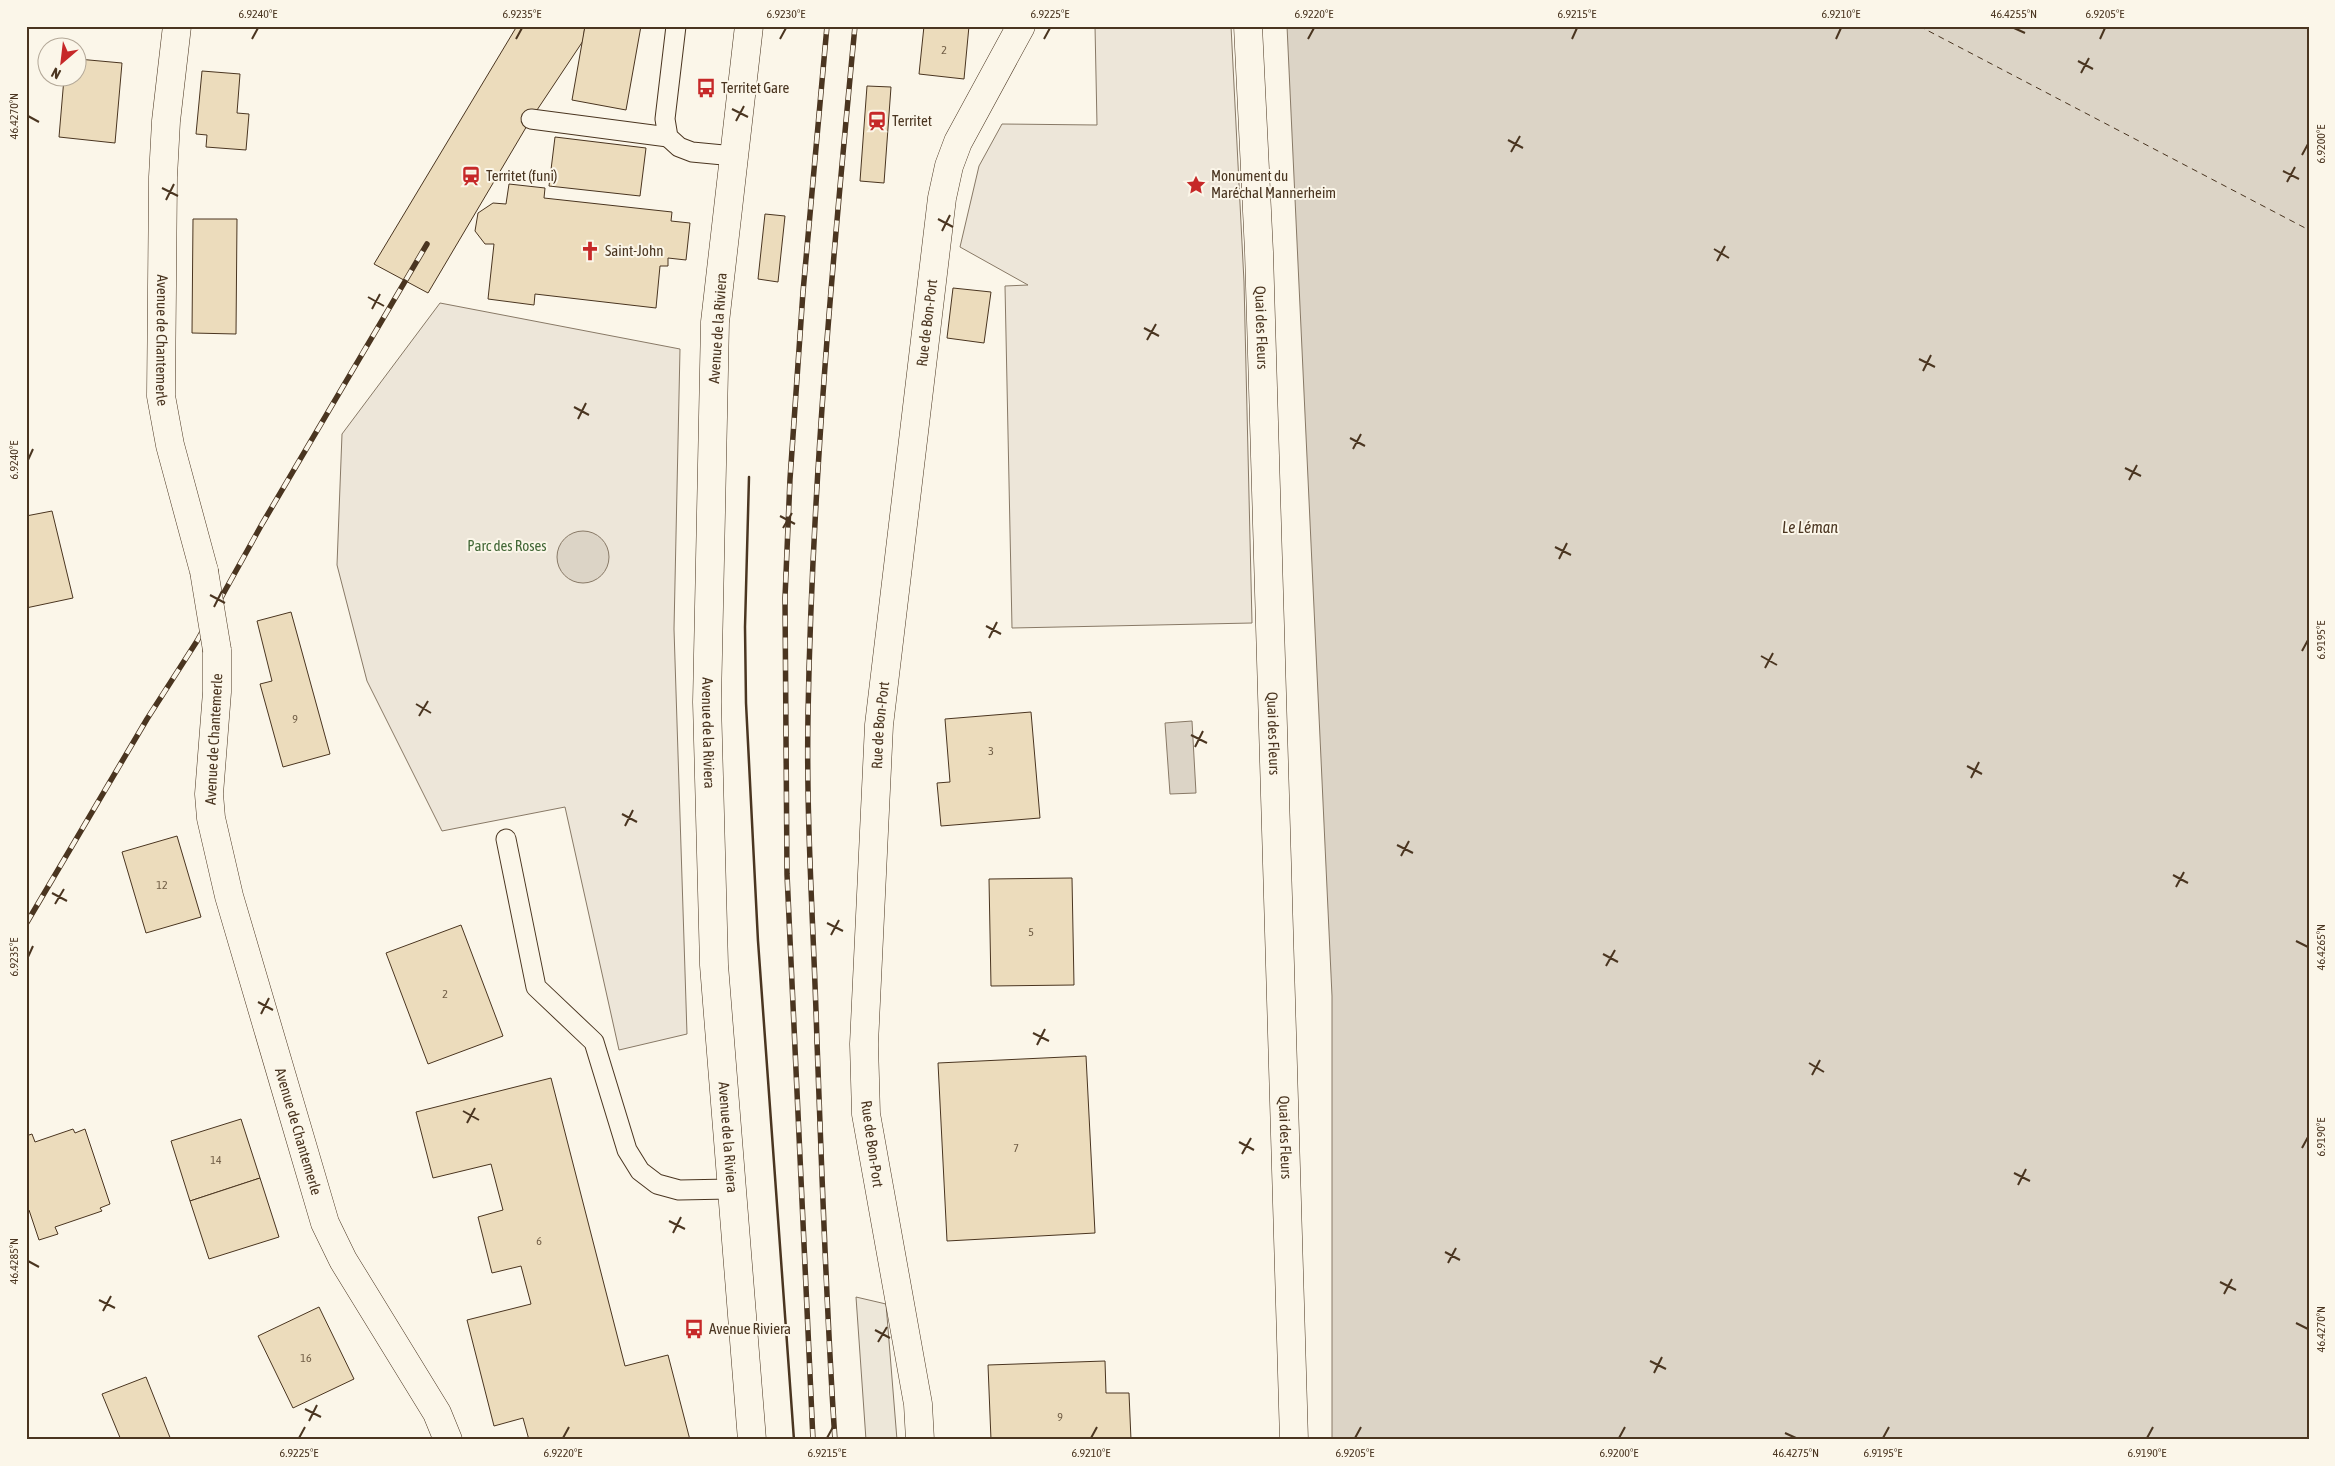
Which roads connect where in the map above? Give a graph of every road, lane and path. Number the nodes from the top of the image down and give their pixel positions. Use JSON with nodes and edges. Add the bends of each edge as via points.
{"nodes":[{"id":1,"x":177,"y":26,"type":"edge"},
{"id":2,"x":676,"y":26,"type":"edge"},
{"id":3,"x":749,"y":26,"type":"edge"},
{"id":4,"x":1021,"y":26,"type":"edge"},
{"id":5,"x":1248,"y":26,"type":"edge"},
{"id":6,"x":531,"y":119,"type":"dead end"},
{"id":7,"x":668,"y":137,"type":"junction"},
{"id":8,"x":734,"y":156,"type":"junction"},
{"id":9,"x":506,"y":839,"type":"dead end"},
{"id":10,"x":730,"y":1189,"type":"junction"},
{"id":11,"x":448,"y":1440,"type":"edge"},
{"id":12,"x":752,"y":1440,"type":"edge"},
{"id":13,"x":920,"y":1440,"type":"edge"},
{"id":14,"x":1294,"y":1440,"type":"edge"}],
"edges":[{"from":1,"to":11,"type":"street","name":"Avenue de Chantemerle","bridge":true,"via":[[163,178],[161,396],[170,445],[204,571],[217,650],[209,794],[211,818],[229,896],[325,1223],[343,1260],[437,1413]]},
{"from":2,"to":7,"type":"lane","via":[[665,119]]},
{"from":3,"to":8,"type":"street","name":"Avenue de la Riviera"},
{"from":4,"to":13,"type":"street","name":"Rue de Bon-Port","via":[[958,142],[942,198],[879,725],[864,1044],[866,1114],[918,1404]]},
{"from":5,"to":14,"type":"street","name":"Quai des Fleurs","via":[[1260,252]]},
{"from":6,"to":7,"type":"lane"},
{"from":7,"to":8,"type":"lane","via":[[679,147],[692,152]]},
{"from":8,"to":10,"type":"street","name":"Avenue de la Riviera","via":[[715,322],[707,702],[714,965]]},
{"from":9,"to":10,"type":"lane","via":[[536,987],[594,1042],[627,1150],[640,1171],[657,1184],[679,1190]]},
{"from":10,"to":12,"type":"street","name":"Avenue de la Riviera"}]}
